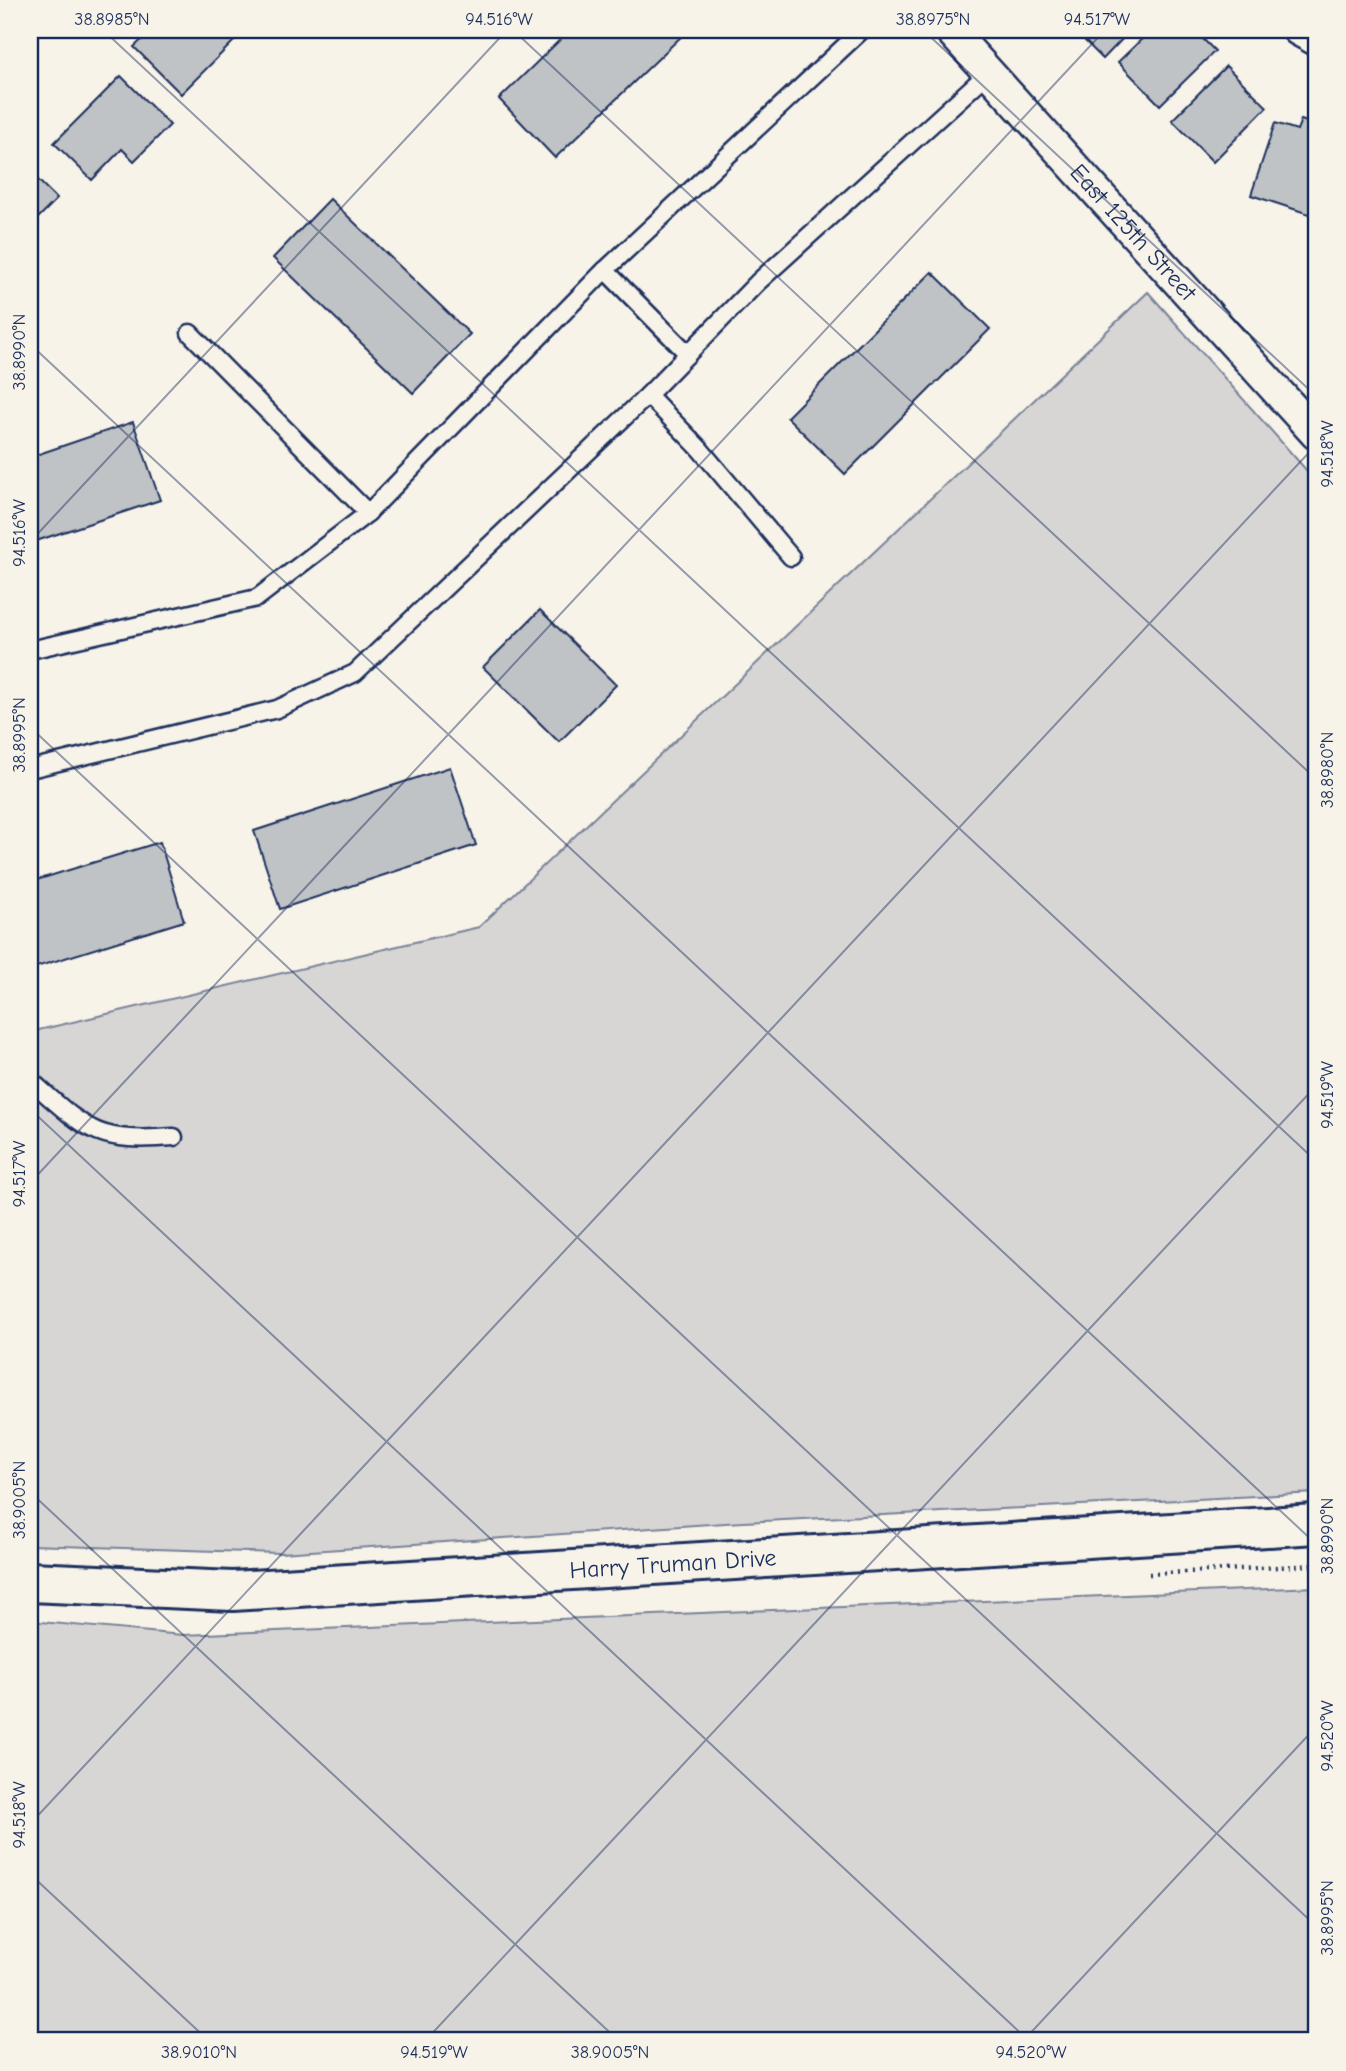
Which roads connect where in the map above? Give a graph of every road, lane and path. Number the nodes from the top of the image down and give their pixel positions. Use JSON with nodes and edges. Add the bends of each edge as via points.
{"nodes":[{"id":1,"x":862,"y":30,"type":"edge"},
{"id":2,"x":950,"y":30,"type":"edge"},
{"id":3,"x":1298,"y":30,"type":"edge"},
{"id":4,"x":1316,"y":40,"type":"edge"},
{"id":5,"x":987,"y":74,"type":"junction"},
{"id":6,"x":605,"y":270,"type":"junction"},
{"id":7,"x":190,"y":333,"type":"dead end"},
{"id":8,"x":688,"y":354,"type":"junction"},
{"id":9,"x":648,"y":396,"type":"junction"},
{"id":10,"x":1316,"y":434,"type":"edge"},
{"id":11,"x":368,"y":513,"type":"junction"},
{"id":12,"x":791,"y":557,"type":"dead end"},
{"id":13,"x":30,"y":650,"type":"edge"},
{"id":14,"x":30,"y":769,"type":"edge"},
{"id":15,"x":30,"y":1080,"type":"edge"},
{"id":16,"x":174,"y":1137,"type":"dead end"},
{"id":17,"x":1316,"y":1524,"type":"edge"},
{"id":18,"x":30,"y":1582,"type":"edge"}],
"edges":[{"from":1,"to":6,"type":"lane"},
{"from":2,"to":5,"type":"street","name":"East 125th Street"},
{"from":3,"to":4,"type":"street"},
{"from":5,"to":8,"type":"lane","via":[[767,273]]},
{"from":5,"to":10,"type":"street","name":"East 125th Street"},
{"from":6,"to":8,"type":"lane"},
{"from":6,"to":11,"type":"lane"},
{"from":7,"to":11,"type":"lane"},
{"from":8,"to":9,"type":"lane"},
{"from":9,"to":12,"type":"lane","via":[[699,448]]},
{"from":9,"to":14,"type":"lane","via":[[355,673],[277,709]]},
{"from":11,"to":13,"type":"lane","via":[[257,598]]},
{"from":15,"to":16,"type":"lane","via":[[97,1134],[128,1140]]},
{"from":17,"to":18,"type":"main road","name":"Harry Truman Drive","via":[[233,1591]]}]}
